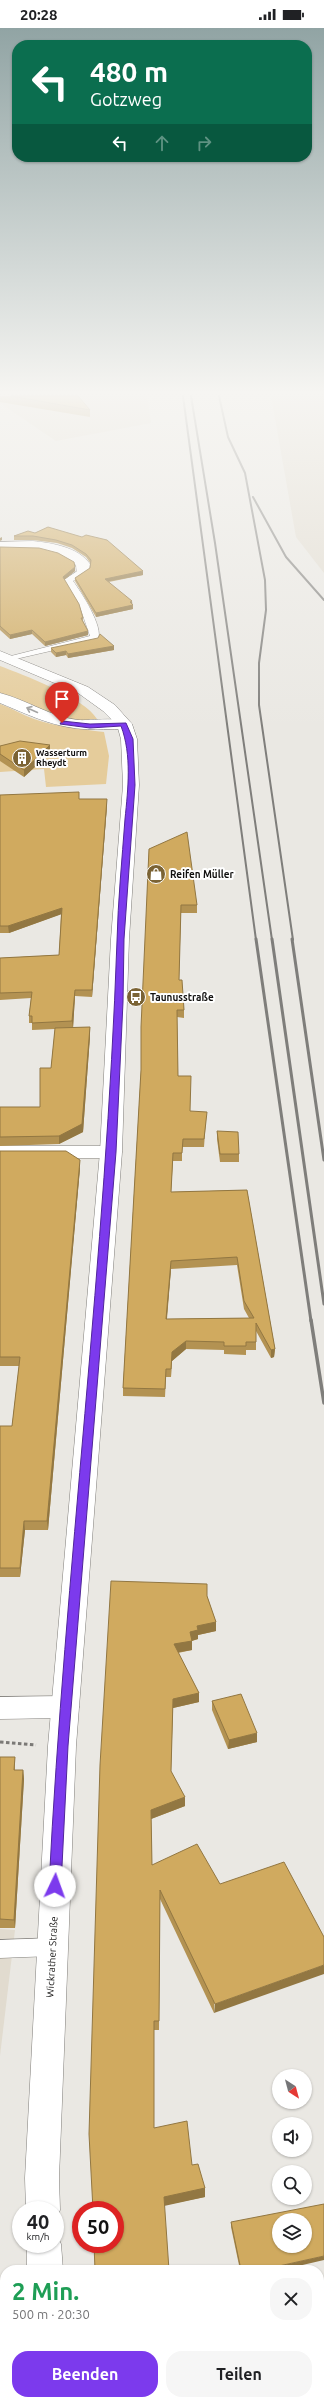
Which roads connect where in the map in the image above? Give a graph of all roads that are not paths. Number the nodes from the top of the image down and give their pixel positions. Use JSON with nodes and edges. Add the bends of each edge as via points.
{"nodes":[{"id":1,"x":0,"y":546,"type":"edge"},
{"id":2,"x":82,"y":572,"type":"joint"},
{"id":3,"x":5,"y":657,"type":"edge"},
{"id":4,"x":0,"y":698,"type":"edge"},
{"id":5,"x":124,"y":724,"type":"junction"},
{"id":6,"x":0,"y":1152,"type":"edge"},
{"id":7,"x":111,"y":1152,"type":"junction"},
{"id":8,"x":66,"y":1707,"type":"junction"},
{"id":9,"x":0,"y":1708,"type":"edge"},
{"id":10,"x":52,"y":1947,"type":"junction"},
{"id":11,"x":0,"y":1949,"type":"edge"},
{"id":12,"x":43,"y":2201,"type":"edge"},
{"id":13,"x":44,"y":2253,"type":"edge"},
{"id":14,"x":45,"y":2265,"type":"edge"}],
"edges":[{"from":1,"to":2,"type":"main road","via":[[35,545],[58,549],[73,555],[83,564]]},
{"from":2,"to":3,"type":"lane","via":[[68,580],[82,599],[95,638]]},
{"from":3,"to":5,"type":"main road","via":[[83,690],[109,708]]},
{"from":5,"to":4,"type":"main road","one_way":true,"via":[[90,726],[62,723]]},
{"from":5,"to":7,"type":"main road","name":"Wickrather Straße","via":[[129,739],[131,785],[120,939],[120,1002]]},
{"from":6,"to":7,"type":"main road"},
{"from":7,"to":8,"type":"main road","name":"Wickrather Straße"},
{"from":8,"to":9,"type":"main road"},
{"from":8,"to":10,"type":"main road","name":"Wickrather Straße"},
{"from":10,"to":11,"type":"lane"},
{"from":10,"to":12,"type":"main road","name":"Wickrather Straße"},
{"from":13,"to":14,"type":"main road"}]}
